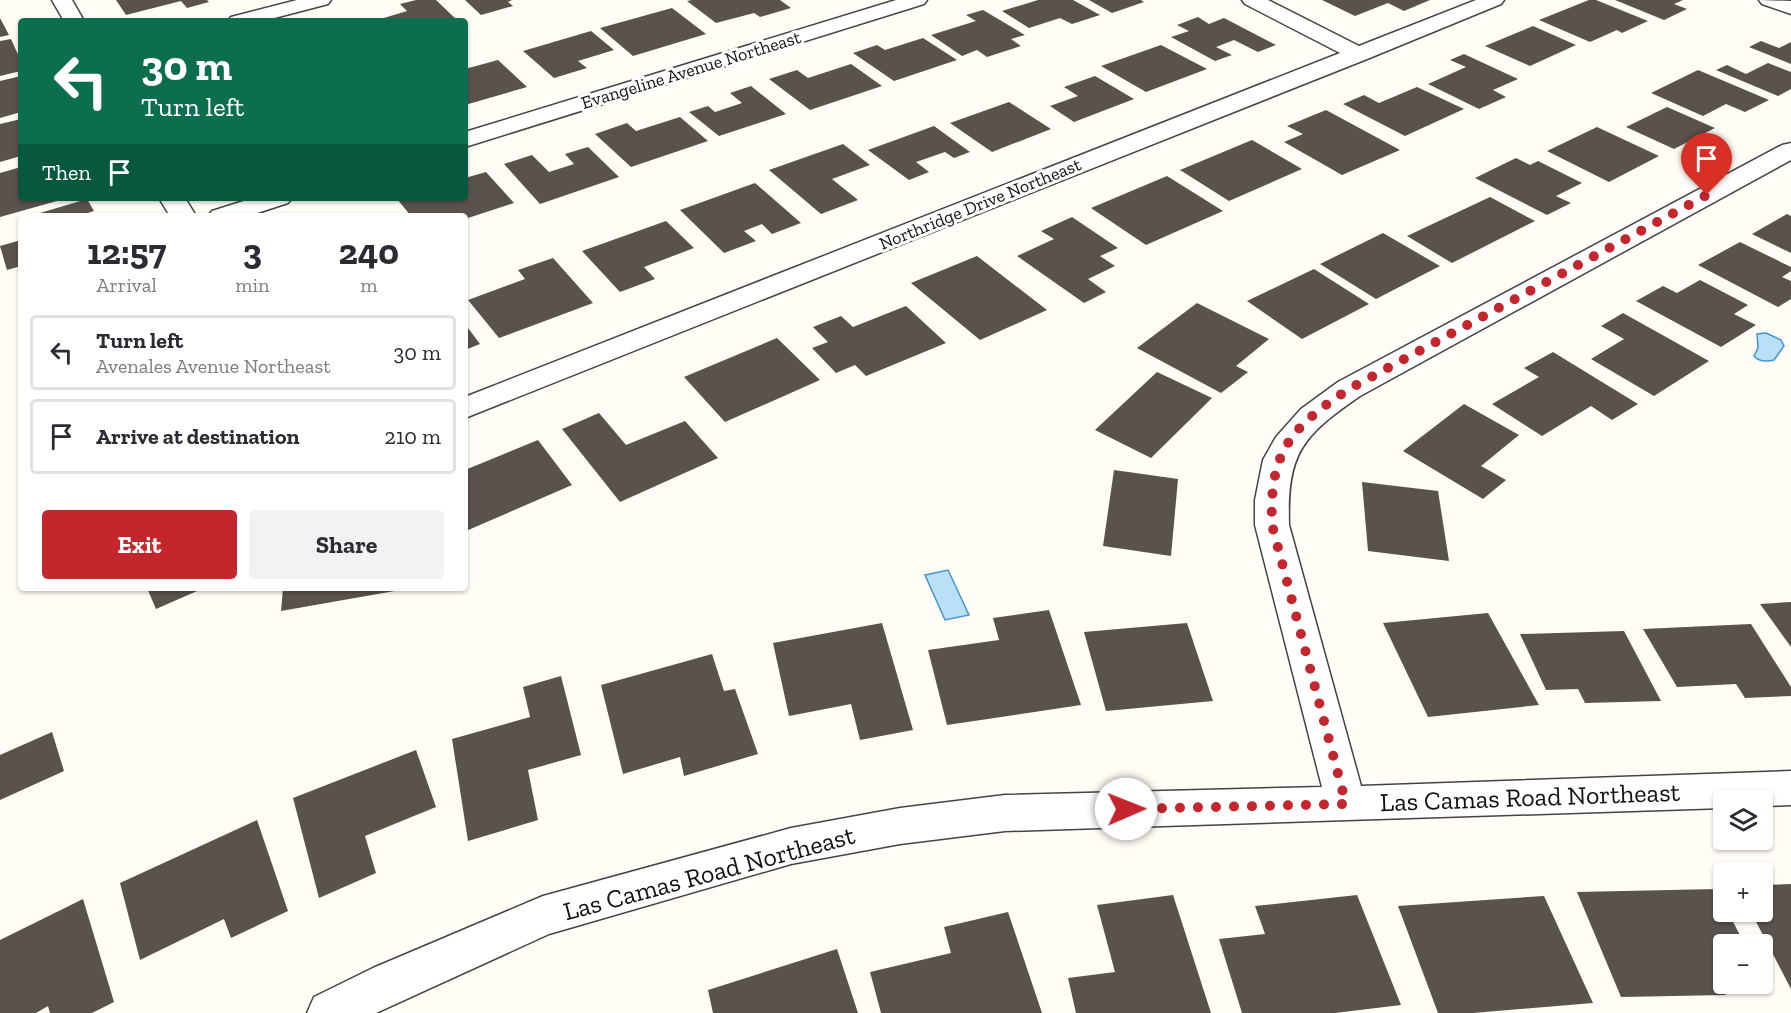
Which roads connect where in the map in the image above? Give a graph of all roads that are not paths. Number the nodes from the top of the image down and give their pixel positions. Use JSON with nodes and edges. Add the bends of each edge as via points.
{"nodes":[{"id":1,"x":62,"y":0,"type":"edge"},
{"id":2,"x":321,"y":0,"type":"edge"},
{"id":3,"x":847,"y":0,"type":"edge"},
{"id":4,"x":917,"y":0,"type":"edge"},
{"id":5,"x":1252,"y":0,"type":"edge"},
{"id":6,"x":1494,"y":0,"type":"edge"},
{"id":7,"x":1769,"y":0,"type":"edge"},
{"id":8,"x":1791,"y":8,"type":"edge"},
{"id":9,"x":870,"y":15,"type":"junction"},
{"id":10,"x":72,"y":18,"type":"edge"},
{"id":11,"x":250,"y":18,"type":"edge"},
{"id":12,"x":1359,"y":54,"type":"junction"},
{"id":13,"x":468,"y":139,"type":"edge"},
{"id":14,"x":1791,"y":150,"type":"edge"},
{"id":15,"x":269,"y":201,"type":"edge"},
{"id":16,"x":231,"y":213,"type":"edge"},
{"id":17,"x":468,"y":407,"type":"edge"},
{"id":18,"x":1791,"y":788,"type":"edge"},
{"id":19,"x":1346,"y":804,"type":"junction"},
{"id":20,"x":330,"y":1013,"type":"edge"}],
"edges":[{"from":1,"to":10,"type":"street"},
{"from":2,"to":11,"type":"street"},
{"from":3,"to":9,"type":"street"},
{"from":4,"to":9,"type":"street","name":"Evangeline Avenue Northeast"},
{"from":5,"to":12,"type":"street"},
{"from":6,"to":12,"type":"street","name":"Northridge Drive Northeast"},
{"from":7,"to":8,"type":"street"},
{"from":9,"to":13,"type":"street","name":"Evangeline Avenue Northeast"},
{"from":12,"to":17,"type":"street","name":"Northridge Drive Northeast"},
{"from":14,"to":19,"type":"street","via":[[1349,389],[1313,413],[1287,442],[1270,498],[1272,525]]},
{"from":15,"to":16,"type":"street"},
{"from":18,"to":19,"type":"street","name":"Las Camas Road Northeast"},
{"from":19,"to":20,"type":"street","name":"Las Camas Road Northeast","via":[[1005,813],[900,826],[790,846],[543,916]]}]}
